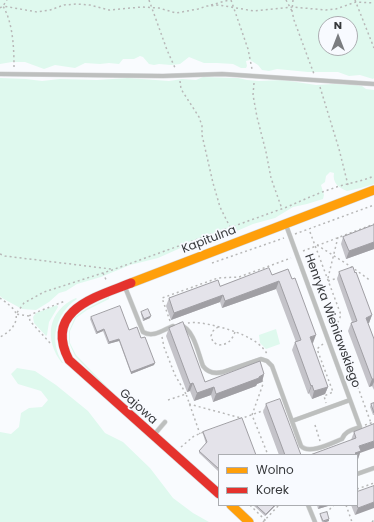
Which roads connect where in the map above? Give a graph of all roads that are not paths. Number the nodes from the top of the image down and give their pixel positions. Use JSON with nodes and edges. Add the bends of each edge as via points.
{"nodes":[{"id":1,"x":0,"y":74,"type":"edge"},
{"id":2,"x":374,"y":84,"type":"edge"},
{"id":3,"x":374,"y":190,"type":"edge"},
{"id":4,"x":286,"y":223,"type":"junction"},
{"id":5,"x":124,"y":285,"type":"junction"},
{"id":6,"x":63,"y":326,"type":"joint"},
{"id":7,"x":350,"y":400,"type":"junction"},
{"id":8,"x":292,"y":421,"type":"junction"},
{"id":9,"x":165,"y":422,"type":"dead end"},
{"id":10,"x":153,"y":436,"type":"junction"},
{"id":11,"x":374,"y":468,"type":"edge"},
{"id":12,"x":358,"y":474,"type":"edge"},
{"id":13,"x":218,"y":493,"type":"edge"},
{"id":14,"x":232,"y":506,"type":"edge"},
{"id":15,"x":308,"y":506,"type":"edge"},
{"id":16,"x":314,"y":520,"type":"edge"},
{"id":17,"x":249,"y":522,"type":"edge"}],
"edges":[{"from":1,"to":2,"type":"lane","via":[[222,74]]},
{"from":3,"to":4,"type":"street","name":"Kapitulna"},
{"from":4,"to":5,"type":"street","name":"Kapitulna"},
{"from":4,"to":7,"type":"lane","name":"Henryka Wieniawskiego"},
{"from":5,"to":6,"type":"street","name":"Kapitulna","via":[[81,304],[70,314]]},
{"from":5,"to":8,"type":"lane","via":[[141,330],[149,335],[172,326],[185,326],[191,332],[206,370],[218,373],[261,359],[267,361],[272,366]]},
{"from":6,"to":10,"type":"street","name":"Gajowa","via":[[62,340],[70,360]]},
{"from":7,"to":8,"type":"lane"},
{"from":7,"to":8,"type":"lane","name":"Henryka Wieniawskiego","via":[[360,426],[347,431],[342,439],[311,450],[303,449]]},
{"from":9,"to":10,"type":"lane"},
{"from":10,"to":13,"type":"street","name":"Gajowa"},
{"from":11,"to":12,"type":"lane"},
{"from":14,"to":17,"type":"street"},
{"from":15,"to":16,"type":"lane"}]}
